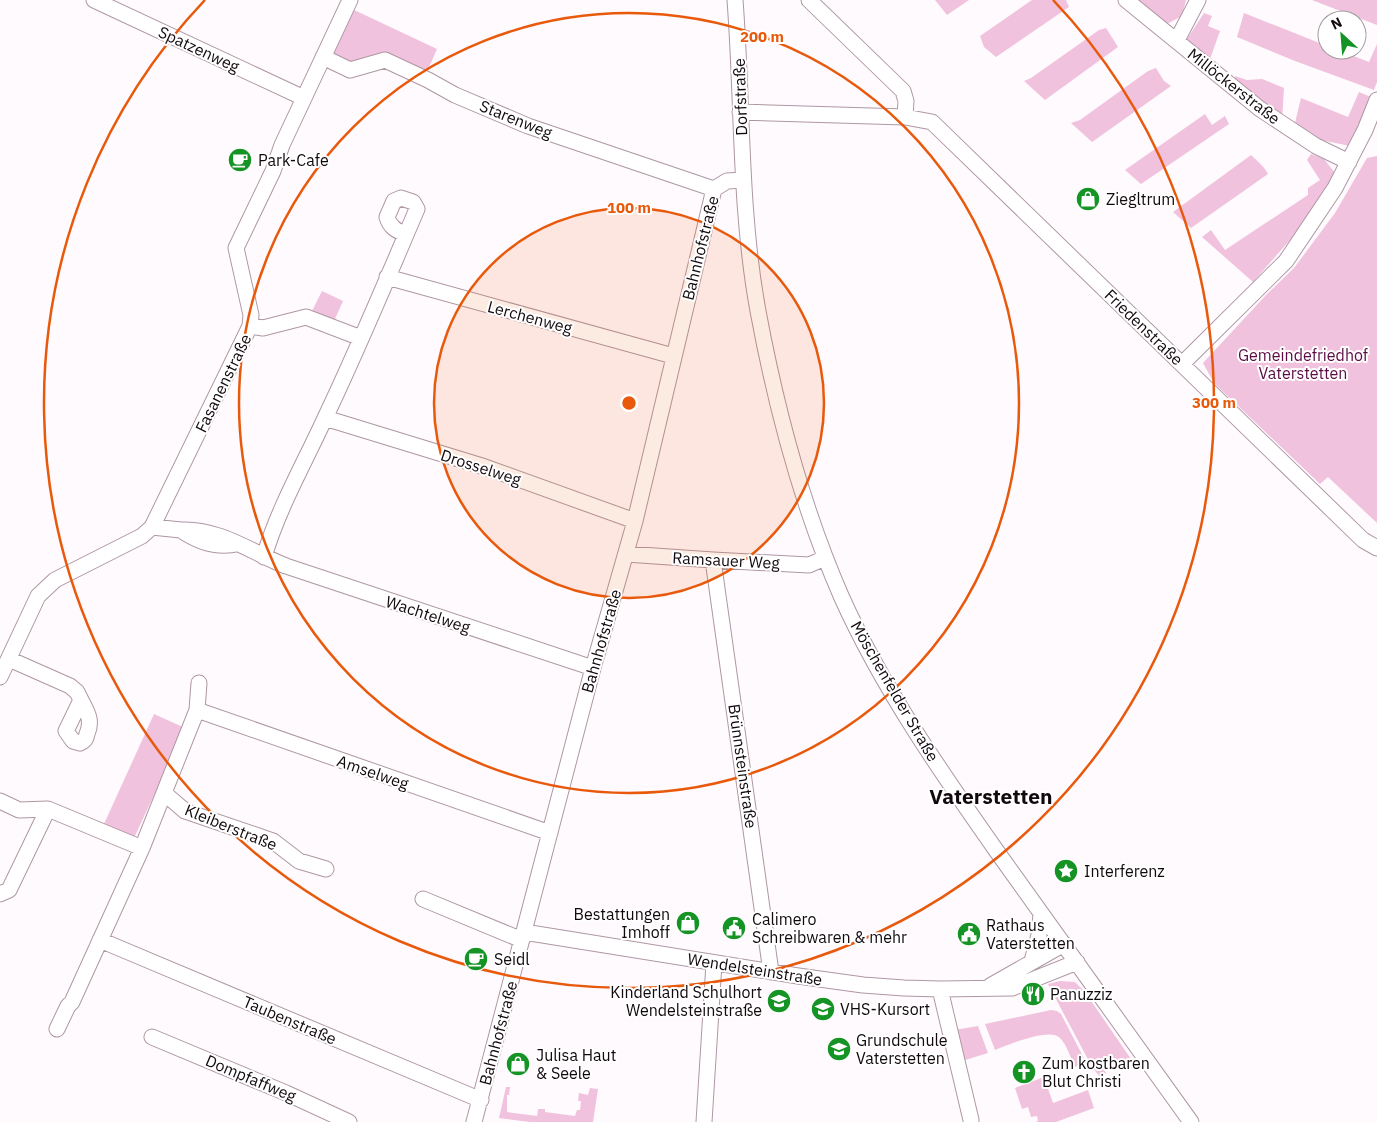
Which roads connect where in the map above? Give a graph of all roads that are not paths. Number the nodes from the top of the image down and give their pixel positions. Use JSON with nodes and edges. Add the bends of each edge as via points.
{"nodes":[{"id":1,"x":94,"y":0,"type":"edge"},
{"id":2,"x":350,"y":0,"type":"edge"},
{"id":3,"x":735,"y":0,"type":"edge"},
{"id":4,"x":809,"y":0,"type":"edge"},
{"id":5,"x":1126,"y":0,"type":"edge"},
{"id":6,"x":1198,"y":0,"type":"edge"},
{"id":7,"x":1177,"y":40,"type":"junction"},
{"id":8,"x":323,"y":57,"type":"junction"},
{"id":9,"x":304,"y":98,"type":"junction"},
{"id":10,"x":1377,"y":100,"type":"edge"},
{"id":11,"x":740,"y":112,"type":"junction"},
{"id":12,"x":905,"y":117,"type":"junction"},
{"id":13,"x":1349,"y":162,"type":"junction"},
{"id":14,"x":744,"y":187,"type":"junction"},
{"id":15,"x":714,"y":189,"type":"junction"},
{"id":16,"x":406,"y":234,"type":"dead end"},
{"id":17,"x":387,"y":277,"type":"junction"},
{"id":18,"x":250,"y":326,"type":"junction"},
{"id":19,"x":361,"y":338,"type":"junction"},
{"id":20,"x":673,"y":356,"type":"junction"},
{"id":21,"x":1182,"y":364,"type":"junction"},
{"id":22,"x":326,"y":418,"type":"junction"},
{"id":23,"x":634,"y":521,"type":"junction"},
{"id":24,"x":152,"y":527,"type":"junction"},
{"id":25,"x":1377,"y":548,"type":"edge"},
{"id":26,"x":626,"y":554,"type":"junction"},
{"id":27,"x":264,"y":558,"type":"junction"},
{"id":28,"x":825,"y":558,"type":"junction"},
{"id":29,"x":713,"y":560,"type":"junction"},
{"id":30,"x":8,"y":659,"type":"junction"},
{"id":31,"x":593,"y":668,"type":"junction"},
{"id":32,"x":0,"y":678,"type":"edge"},
{"id":33,"x":199,"y":683,"type":"dead end"},
{"id":34,"x":81,"y":700,"type":"dead end"},
{"id":35,"x":197,"y":710,"type":"junction"},
{"id":36,"x":164,"y":793,"type":"junction"},
{"id":37,"x":0,"y":801,"type":"edge"},
{"id":38,"x":48,"y":809,"type":"junction"},
{"id":39,"x":550,"y":834,"type":"junction"},
{"id":40,"x":142,"y":848,"type":"junction"},
{"id":41,"x":326,"y":870,"type":"dead end"},
{"id":42,"x":2,"y":892,"type":"edge"},
{"id":43,"x":423,"y":899,"type":"dead end"},
{"id":44,"x":1041,"y":914,"type":"junction"},
{"id":45,"x":523,"y":936,"type":"junction"},
{"id":46,"x":100,"y":940,"type":"junction"},
{"id":47,"x":1064,"y":944,"type":"junction"},
{"id":48,"x":1032,"y":961,"type":"junction"},
{"id":49,"x":1077,"y":962,"type":"junction"},
{"id":50,"x":714,"y":963,"type":"junction"},
{"id":51,"x":771,"y":972,"type":"junction"},
{"id":52,"x":987,"y":988,"type":"junction"},
{"id":53,"x":940,"y":989,"type":"junction"},
{"id":54,"x":57,"y":1029,"type":"dead end"},
{"id":55,"x":152,"y":1037,"type":"dead end"},
{"id":56,"x":481,"y":1100,"type":"junction"},
{"id":57,"x":971,"y":1120,"type":"dead end"},
{"id":58,"x":349,"y":1122,"type":"edge"},
{"id":59,"x":474,"y":1122,"type":"edge"},
{"id":60,"x":704,"y":1122,"type":"edge"},
{"id":61,"x":1190,"y":1122,"type":"edge"}],
"edges":[{"from":1,"to":9,"type":"street","name":"Spatzenweg"},
{"from":2,"to":8,"type":"street","name":"Fasanenstraße"},
{"from":3,"to":11,"type":"street","name":"Dorfstraße"},
{"from":4,"to":12,"type":"street","via":[[903,91]]},
{"from":5,"to":7,"type":"street","name":"Millöckerstraße"},
{"from":6,"to":7,"type":"street"},
{"from":7,"to":13,"type":"street","name":"Millöckerstraße","via":[[1260,109],[1316,146]]},
{"from":8,"to":9,"type":"street","name":"Fasanenstraße"},
{"from":8,"to":15,"type":"street","name":"Starenweg","via":[[350,70],[385,60],[528,126]]},
{"from":9,"to":18,"type":"street","name":"Fasanenstraße","via":[[236,248],[251,315]]},
{"from":10,"to":13,"type":"street"},
{"from":11,"to":12,"type":"street","name":"Friedenstraße"},
{"from":11,"to":14,"type":"street","name":"Dorfstraße"},
{"from":12,"to":21,"type":"street","name":"Friedenstraße","via":[[932,122]]},
{"from":13,"to":21,"type":"street","via":[[1286,261]]},
{"from":14,"to":15,"type":"street","name":"Bahnhofstraße","via":[[727,181]]},
{"from":14,"to":28,"type":"street","name":"Möschenfelder Straße","via":[[752,276],[770,367],[799,480]]},
{"from":15,"to":20,"type":"street","name":"Bahnhofstraße"},
{"from":16,"to":17,"type":"street"},
{"from":17,"to":19,"type":"street"},
{"from":17,"to":20,"type":"street","name":"Lerchenweg"},
{"from":18,"to":19,"type":"street","via":[[263,328],[306,317]]},
{"from":18,"to":24,"type":"street","name":"Fasanenstraße"},
{"from":19,"to":22,"type":"street"},
{"from":20,"to":23,"type":"street","name":"Bahnhofstraße"},
{"from":21,"to":25,"type":"street","name":"Friedenstraße","via":[[1363,540]]},
{"from":22,"to":23,"type":"street","name":"Drosselweg","via":[[485,467]]},
{"from":22,"to":27,"type":"street","via":[[285,504]]},
{"from":23,"to":26,"type":"street","name":"Bahnhofstraße"},
{"from":24,"to":27,"type":"street","name":"Wachtelweg","via":[[194,529],[224,537]]},
{"from":24,"to":30,"type":"street","name":"Fasanenstraße","via":[[142,536],[48,586],[38,596]]},
{"from":26,"to":29,"type":"street","name":"Ramsauer Weg"},
{"from":26,"to":31,"type":"street","name":"Bahnhofstraße"},
{"from":27,"to":31,"type":"street","name":"Wachtelweg"},
{"from":28,"to":29,"type":"street","name":"Ramsauer Weg","via":[[809,565]]},
{"from":28,"to":44,"type":"street","name":"Möschenfelder Straße","via":[[877,666],[910,722]]},
{"from":29,"to":51,"type":"street","name":"Brünnsteinstraße"},
{"from":30,"to":32,"type":"street","name":"Fasanenstraße"},
{"from":30,"to":34,"type":"street","via":[[70,686]]},
{"from":31,"to":39,"type":"street","name":"Bahnhofstraße"},
{"from":33,"to":35,"type":"street"},
{"from":35,"to":36,"type":"street"},
{"from":35,"to":39,"type":"street","name":"Amselweg"},
{"from":36,"to":40,"type":"street"},
{"from":36,"to":41,"type":"street","name":"Kleiberstraße","via":[[185,811],[273,841],[299,860]]},
{"from":37,"to":38,"type":"street","via":[[19,810]]},
{"from":38,"to":40,"type":"street"},
{"from":38,"to":42,"type":"street","via":[[9,890]]},
{"from":39,"to":45,"type":"street","name":"Bahnhofstraße"},
{"from":40,"to":46,"type":"street"},
{"from":43,"to":45,"type":"street"},
{"from":44,"to":47,"type":"street","name":"Möschenfelder Straße"},
{"from":44,"to":48,"type":"street"},
{"from":45,"to":50,"type":"street","name":"Wendelsteinstraße"},
{"from":45,"to":56,"type":"street","name":"Bahnhofstraße"},
{"from":46,"to":54,"type":"street"},
{"from":46,"to":56,"type":"street","name":"Taubenstraße"},
{"from":47,"to":48,"type":"street","name":"Wendelsteinstraße"},
{"from":47,"to":49,"type":"street","name":"Möschenfelder Straße"},
{"from":48,"to":52,"type":"street","name":"Wendelsteinstraße"},
{"from":49,"to":52,"type":"street","name":"Wendelsteinstraße","via":[[1012,988]]},
{"from":49,"to":61,"type":"street","name":"Möschenfelder Straße"},
{"from":50,"to":51,"type":"street","name":"Wendelsteinstraße"},
{"from":50,"to":60,"type":"street"},
{"from":51,"to":53,"type":"street","name":"Wendelsteinstraße","via":[[863,985]]},
{"from":52,"to":53,"type":"street","name":"Wendelsteinstraße"},
{"from":53,"to":57,"type":"street"},
{"from":55,"to":58,"type":"street","name":"Dompfaffweg"},
{"from":56,"to":59,"type":"street","name":"Bahnhofstraße"}]}
